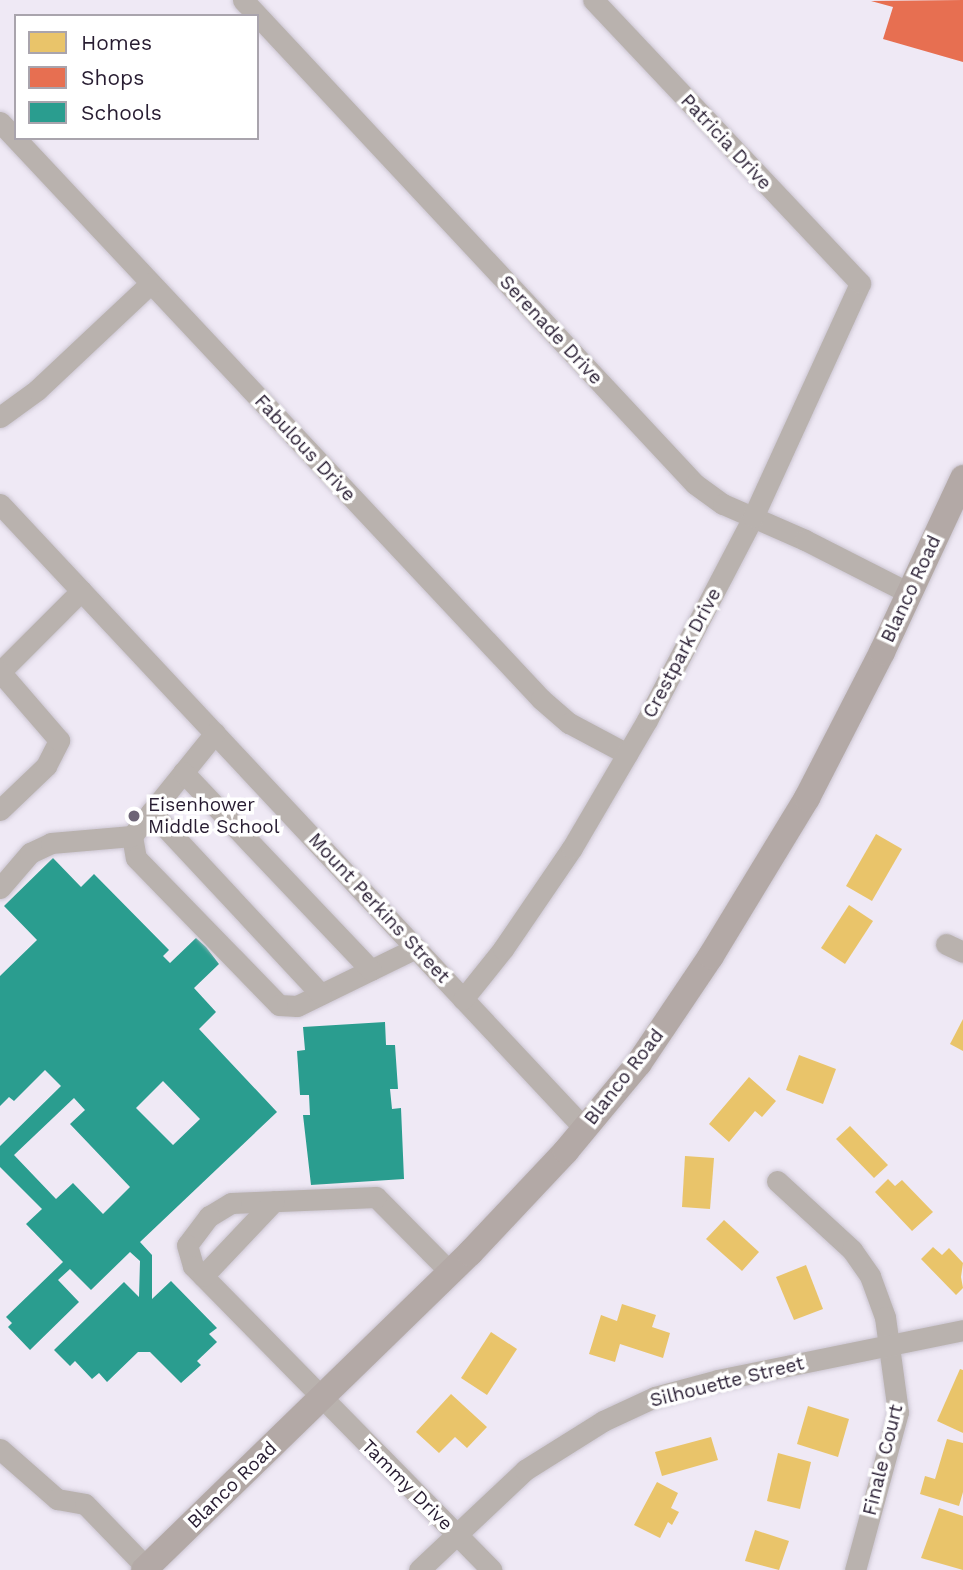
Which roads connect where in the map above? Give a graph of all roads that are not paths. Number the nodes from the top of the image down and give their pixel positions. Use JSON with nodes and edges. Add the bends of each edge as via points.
{"nodes":[{"id":1,"x":243,"y":0,"type":"edge"},
{"id":2,"x":593,"y":0,"type":"edge"},
{"id":3,"x":256,"y":14,"type":"edge"},
{"id":4,"x":259,"y":17,"type":"edge"},
{"id":5,"x":0,"y":122,"type":"edge"},
{"id":6,"x":14,"y":137,"type":"edge"},
{"id":7,"x":17,"y":140,"type":"edge"},
{"id":8,"x":151,"y":283,"type":"junction"},
{"id":9,"x":860,"y":284,"type":"joint"},
{"id":10,"x":0,"y":417,"type":"edge"},
{"id":11,"x":963,"y":478,"type":"edge"},
{"id":12,"x":0,"y":504,"type":"edge"},
{"id":13,"x":753,"y":517,"type":"junction"},
{"id":14,"x":82,"y":591,"type":"junction"},
{"id":15,"x":909,"y":593,"type":"junction"},
{"id":16,"x":0,"y":672,"type":"edge"},
{"id":17,"x":215,"y":733,"type":"junction"},
{"id":18,"x":627,"y":754,"type":"junction"},
{"id":19,"x":183,"y":772,"type":"junction"},
{"id":20,"x":0,"y":810,"type":"edge"},
{"id":21,"x":151,"y":812,"type":"junction"},
{"id":22,"x":132,"y":836,"type":"junction"},
{"id":23,"x":0,"y":888,"type":"edge"},
{"id":24,"x":416,"y":948,"type":"junction"},
{"id":25,"x":371,"y":970,"type":"junction"},
{"id":26,"x":321,"y":995,"type":"junction"},
{"id":27,"x":463,"y":999,"type":"junction"},
{"id":28,"x":584,"y":1128,"type":"junction"},
{"id":29,"x":777,"y":1181,"type":"dead end"},
{"id":30,"x":274,"y":1201,"type":"junction"},
{"id":31,"x":450,"y":1272,"type":"junction"},
{"id":32,"x":203,"y":1276,"type":"junction"},
{"id":33,"x":963,"y":1330,"type":"edge"},
{"id":34,"x":891,"y":1345,"type":"junction"},
{"id":35,"x":322,"y":1399,"type":"junction"},
{"id":36,"x":0,"y":1449,"type":"edge"},
{"id":37,"x":456,"y":1534,"type":"junction"},
{"id":38,"x":145,"y":1569,"type":"edge"},
{"id":39,"x":419,"y":1570,"type":"edge"},
{"id":40,"x":492,"y":1570,"type":"edge"},
{"id":41,"x":855,"y":1570,"type":"edge"}],
"edges":[{"from":1,"to":3,"type":"street","name":"Serenade Drive"},
{"from":2,"to":9,"type":"street","name":"Patricia Drive"},
{"from":4,"to":13,"type":"street","name":"Serenade Drive","via":[[695,484],[723,505]]},
{"from":5,"to":6,"type":"street","name":"Fabulous Drive"},
{"from":7,"to":8,"type":"street","name":"Fabulous Drive"},
{"from":8,"to":10,"type":"street","via":[[37,390]]},
{"from":8,"to":18,"type":"street","name":"Fabulous Drive","via":[[541,699],[569,723]]},
{"from":9,"to":13,"type":"street","name":"Crestpark Drive"},
{"from":11,"to":15,"type":"main road","name":"Blanco Road"},
{"from":12,"to":14,"type":"street","name":"Mount Perkins Street"},
{"from":13,"to":15,"type":"street","name":"Serenade Drive"},
{"from":13,"to":18,"type":"street","name":"Crestpark Drive"},
{"from":14,"to":16,"type":"street"},
{"from":14,"to":17,"type":"street","name":"Mount Perkins Street"},
{"from":15,"to":28,"type":"main road","name":"Blanco Road","via":[[807,798],[711,956],[639,1063]]},
{"from":16,"to":20,"type":"street","via":[[59,740],[46,766]]},
{"from":17,"to":19,"type":"street"},
{"from":17,"to":24,"type":"street","name":"Mount Perkins Street"},
{"from":18,"to":27,"type":"street","name":"Crestpark Drive","via":[[524,920]]},
{"from":19,"to":21,"type":"street"},
{"from":19,"to":25,"type":"street"},
{"from":21,"to":22,"type":"street"},
{"from":21,"to":26,"type":"street"},
{"from":22,"to":23,"type":"street","via":[[51,843],[30,853]]},
{"from":22,"to":26,"type":"street","via":[[136,858],[279,1005],[297,1006]]},
{"from":24,"to":25,"type":"street"},
{"from":24,"to":27,"type":"street","name":"Mount Perkins Street"},
{"from":25,"to":26,"type":"street"},
{"from":27,"to":28,"type":"street","name":"Mount Perkins Street"},
{"from":28,"to":31,"type":"main road","name":"Blanco Road"},
{"from":29,"to":34,"type":"street","name":"Finale Court","via":[[852,1250],[870,1276]]},
{"from":30,"to":31,"type":"street","via":[[376,1197]]},
{"from":30,"to":32,"type":"street"},
{"from":30,"to":32,"type":"street","name":"Tammy Drive","via":[[231,1203],[209,1216],[187,1245],[193,1266]]},
{"from":31,"to":35,"type":"main road","name":"Blanco Road"},
{"from":32,"to":35,"type":"street","name":"Tammy Drive"},
{"from":33,"to":34,"type":"street","name":"Silhouette Street"},
{"from":34,"to":37,"type":"street","name":"Silhouette Street","via":[[655,1397],[603,1421],[525,1469]]},
{"from":34,"to":41,"type":"street","name":"Finale Court","via":[[898,1412]]},
{"from":35,"to":37,"type":"street","name":"Tammy Drive"},
{"from":35,"to":38,"type":"main road","name":"Blanco Road"},
{"from":36,"to":38,"type":"street","via":[[57,1499],[85,1504]]},
{"from":37,"to":39,"type":"street","name":"Silhouette Street"},
{"from":37,"to":40,"type":"street","name":"Tammy Drive"}]}
